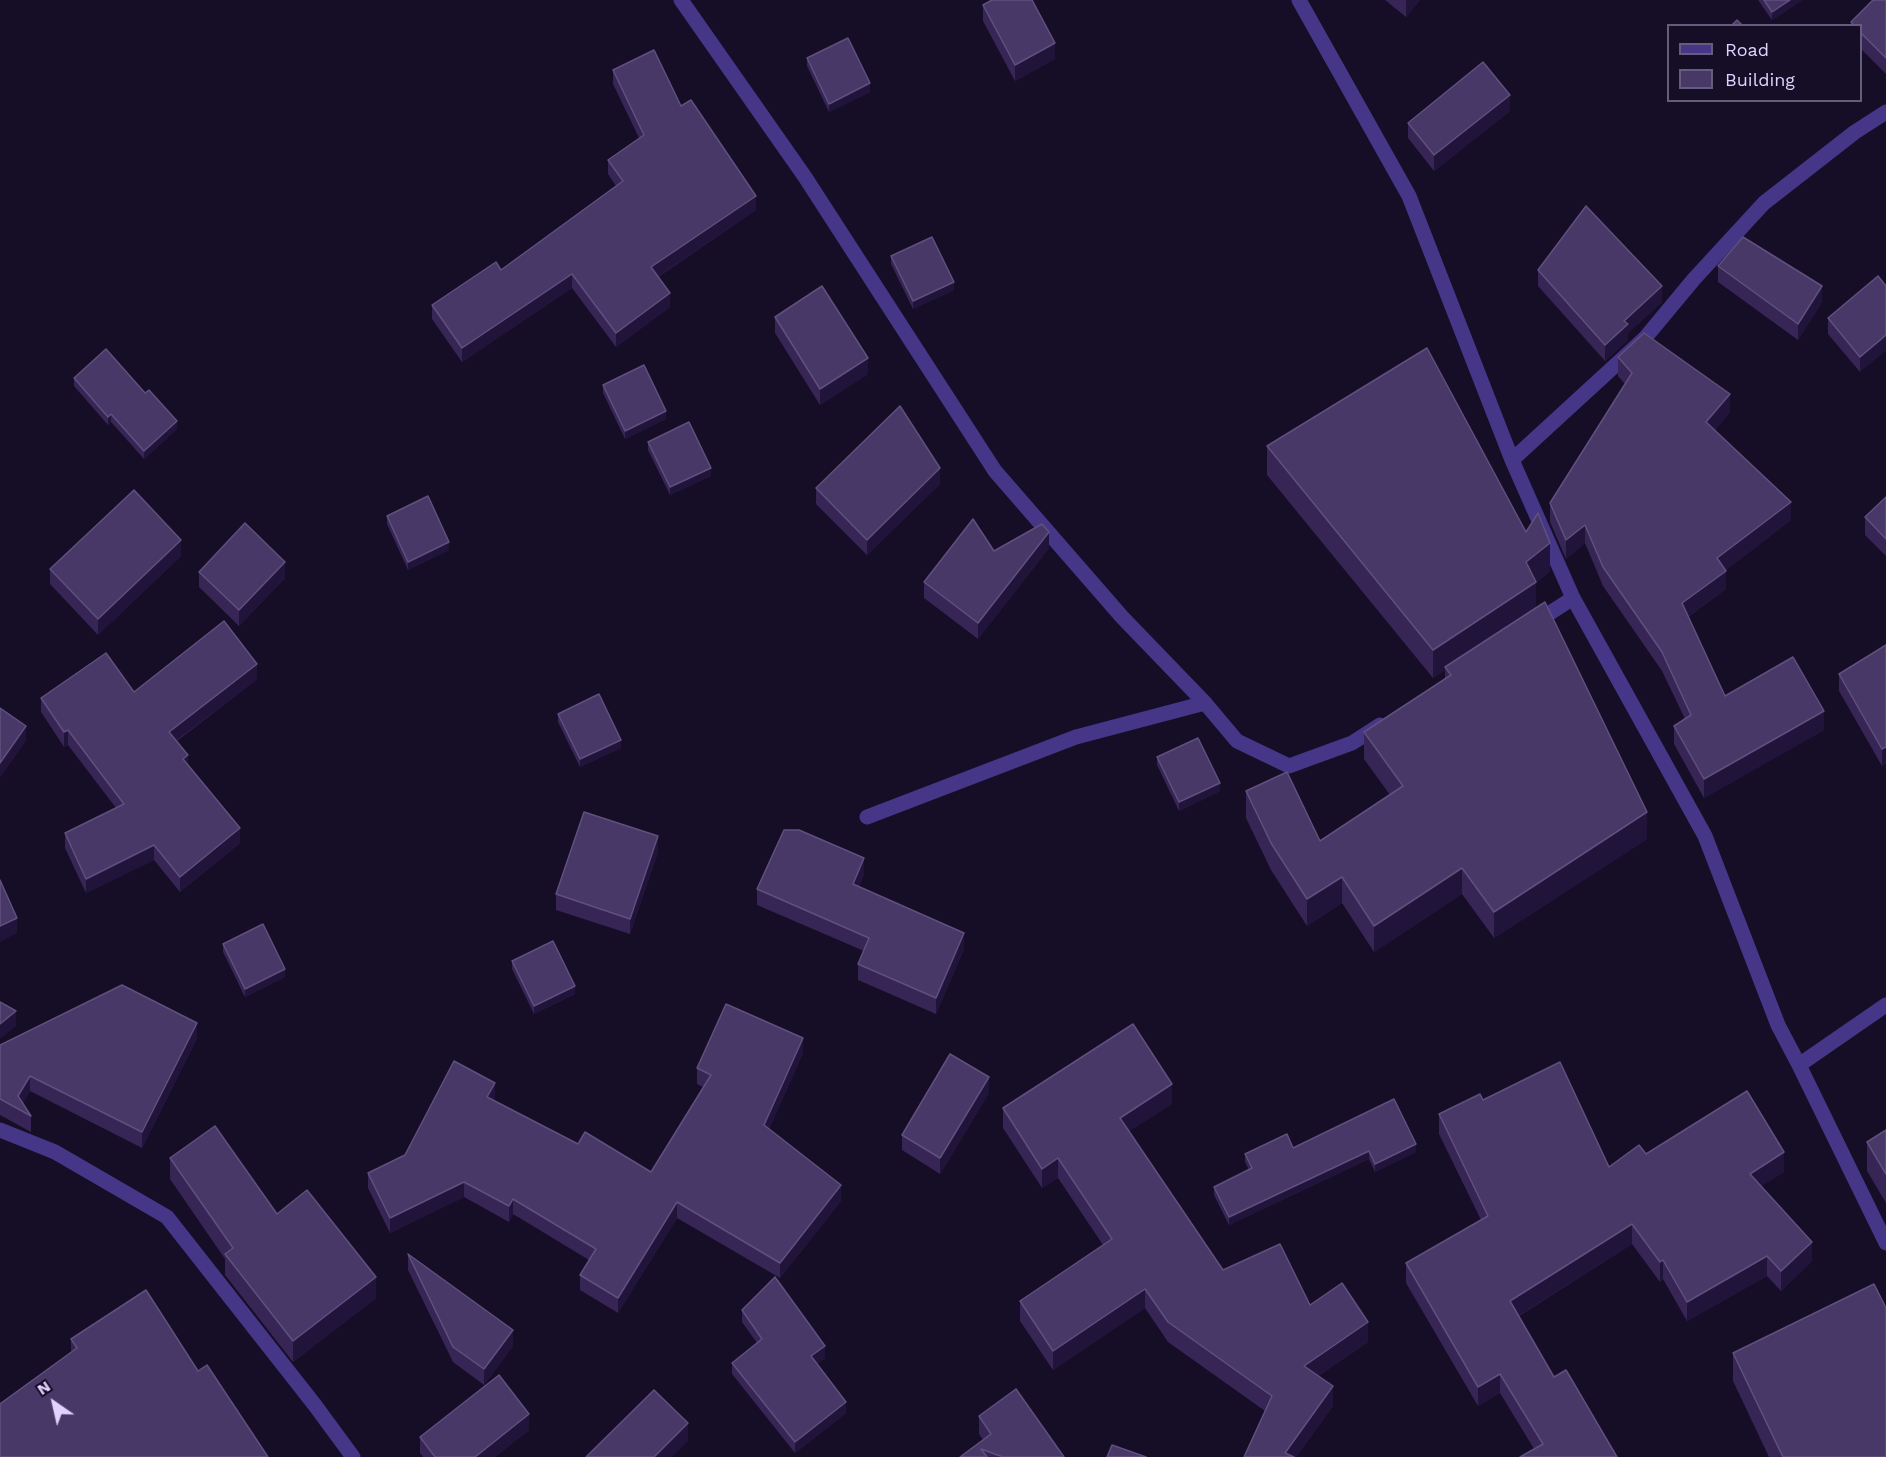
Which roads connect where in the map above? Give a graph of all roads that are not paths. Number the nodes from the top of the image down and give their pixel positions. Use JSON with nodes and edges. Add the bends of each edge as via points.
{"nodes":[{"id":1,"x":681,"y":0,"type":"edge"},
{"id":2,"x":1299,"y":0,"type":"edge"},
{"id":3,"x":1886,"y":112,"type":"edge"},
{"id":4,"x":1512,"y":460,"type":"junction"},
{"id":5,"x":1573,"y":598,"type":"junction"},
{"id":6,"x":1525,"y":630,"type":"edge"},
{"id":7,"x":1205,"y":702,"type":"junction"},
{"id":8,"x":1390,"y":718,"type":"edge"},
{"id":9,"x":867,"y":817,"type":"dead end"},
{"id":10,"x":1886,"y":1005,"type":"edge"},
{"id":11,"x":1799,"y":1065,"type":"junction"},
{"id":12,"x":0,"y":1130,"type":"edge"},
{"id":13,"x":1886,"y":1243,"type":"edge"},
{"id":14,"x":353,"y":1457,"type":"edge"}],
"edges":[{"from":1,"to":7,"type":"street","via":[[805,177],[995,471],[1122,617]]},
{"from":2,"to":4,"type":"street","via":[[1409,196]]},
{"from":3,"to":4,"type":"street","via":[[1764,203],[1645,338]]},
{"from":4,"to":5,"type":"street"},
{"from":5,"to":6,"type":"street"},
{"from":5,"to":11,"type":"street","via":[[1705,836],[1778,1025]]},
{"from":7,"to":8,"type":"street","via":[[1237,741],[1289,766],[1352,743]]},
{"from":7,"to":9,"type":"street","via":[[1076,737]]},
{"from":10,"to":11,"type":"street"},
{"from":11,"to":13,"type":"street"},
{"from":12,"to":14,"type":"street","via":[[55,1152],[166,1217]]}]}
